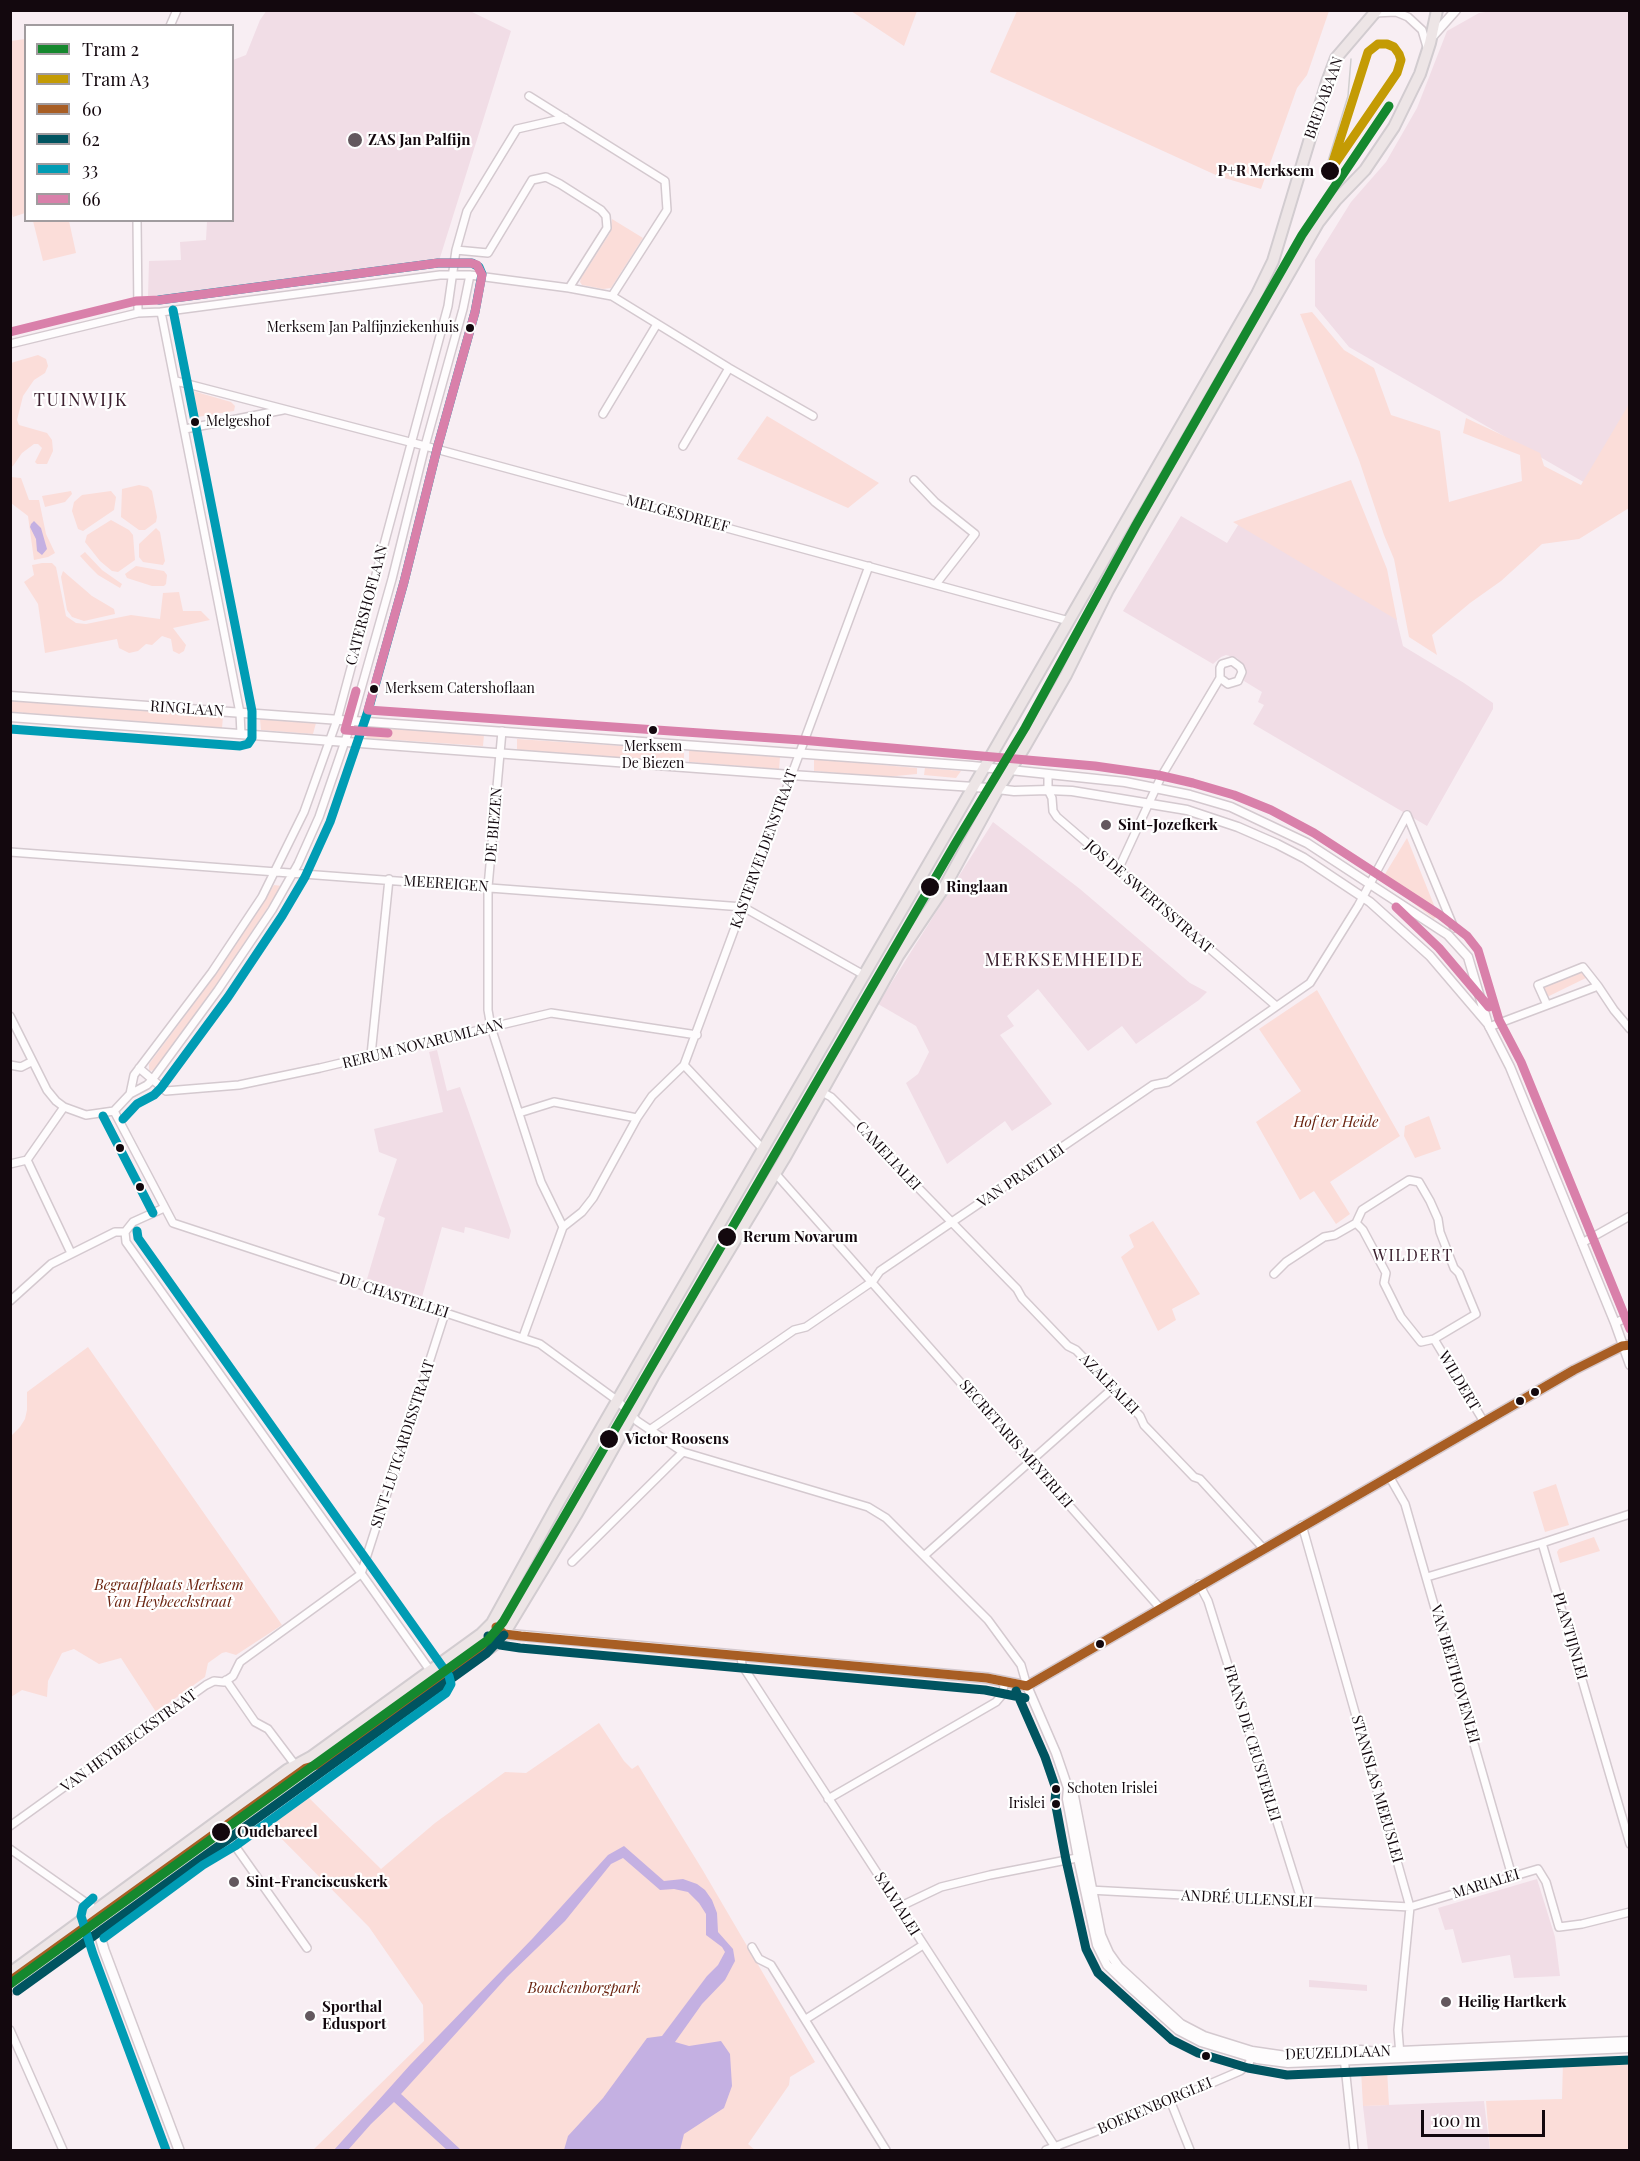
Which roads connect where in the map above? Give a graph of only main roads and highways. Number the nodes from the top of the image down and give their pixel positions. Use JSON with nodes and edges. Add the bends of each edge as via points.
{"nodes":[{"id":1,"x":1437,"y":10,"type":"edge"},
{"id":2,"x":1375,"y":12,"type":"edge"},
{"id":3,"x":1626,"y":1345,"type":"edge"},
{"id":4,"x":492,"y":1623,"type":"junction"},
{"id":5,"x":504,"y":1634,"type":"junction"},
{"id":6,"x":93,"y":1913,"type":"junction"},
{"id":7,"x":97,"y":1928,"type":"junction"},
{"id":8,"x":10,"y":1972,"type":"edge"},
{"id":9,"x":10,"y":1989,"type":"edge"},
{"id":10,"x":179,"y":2151,"type":"edge"}],
"edges":[{"from":1,"to":5,"type":"main road","via":[[1432,38],[1414,89],[1394,127],[1365,170],[1318,223],[1144,524],[1066,675],[945,886],[898,956]]},
{"from":2,"to":4,"type":"main road","name":"BREDABAAN","via":[[1344,47],[1331,70],[1268,272]]},
{"from":3,"to":5,"type":"main road","via":[[1574,1370],[1027,1686],[987,1678]]},
{"from":4,"to":5,"type":"main road"},
{"from":4,"to":6,"type":"main road","name":"BREDABAAN"},
{"from":5,"to":7,"type":"main road","via":[[494,1646]]},
{"from":6,"to":7,"type":"main road"},
{"from":6,"to":8,"type":"main road","name":"BREDABAAN"},
{"from":7,"to":9,"type":"main road"},
{"from":7,"to":10,"type":"main road"}]}
